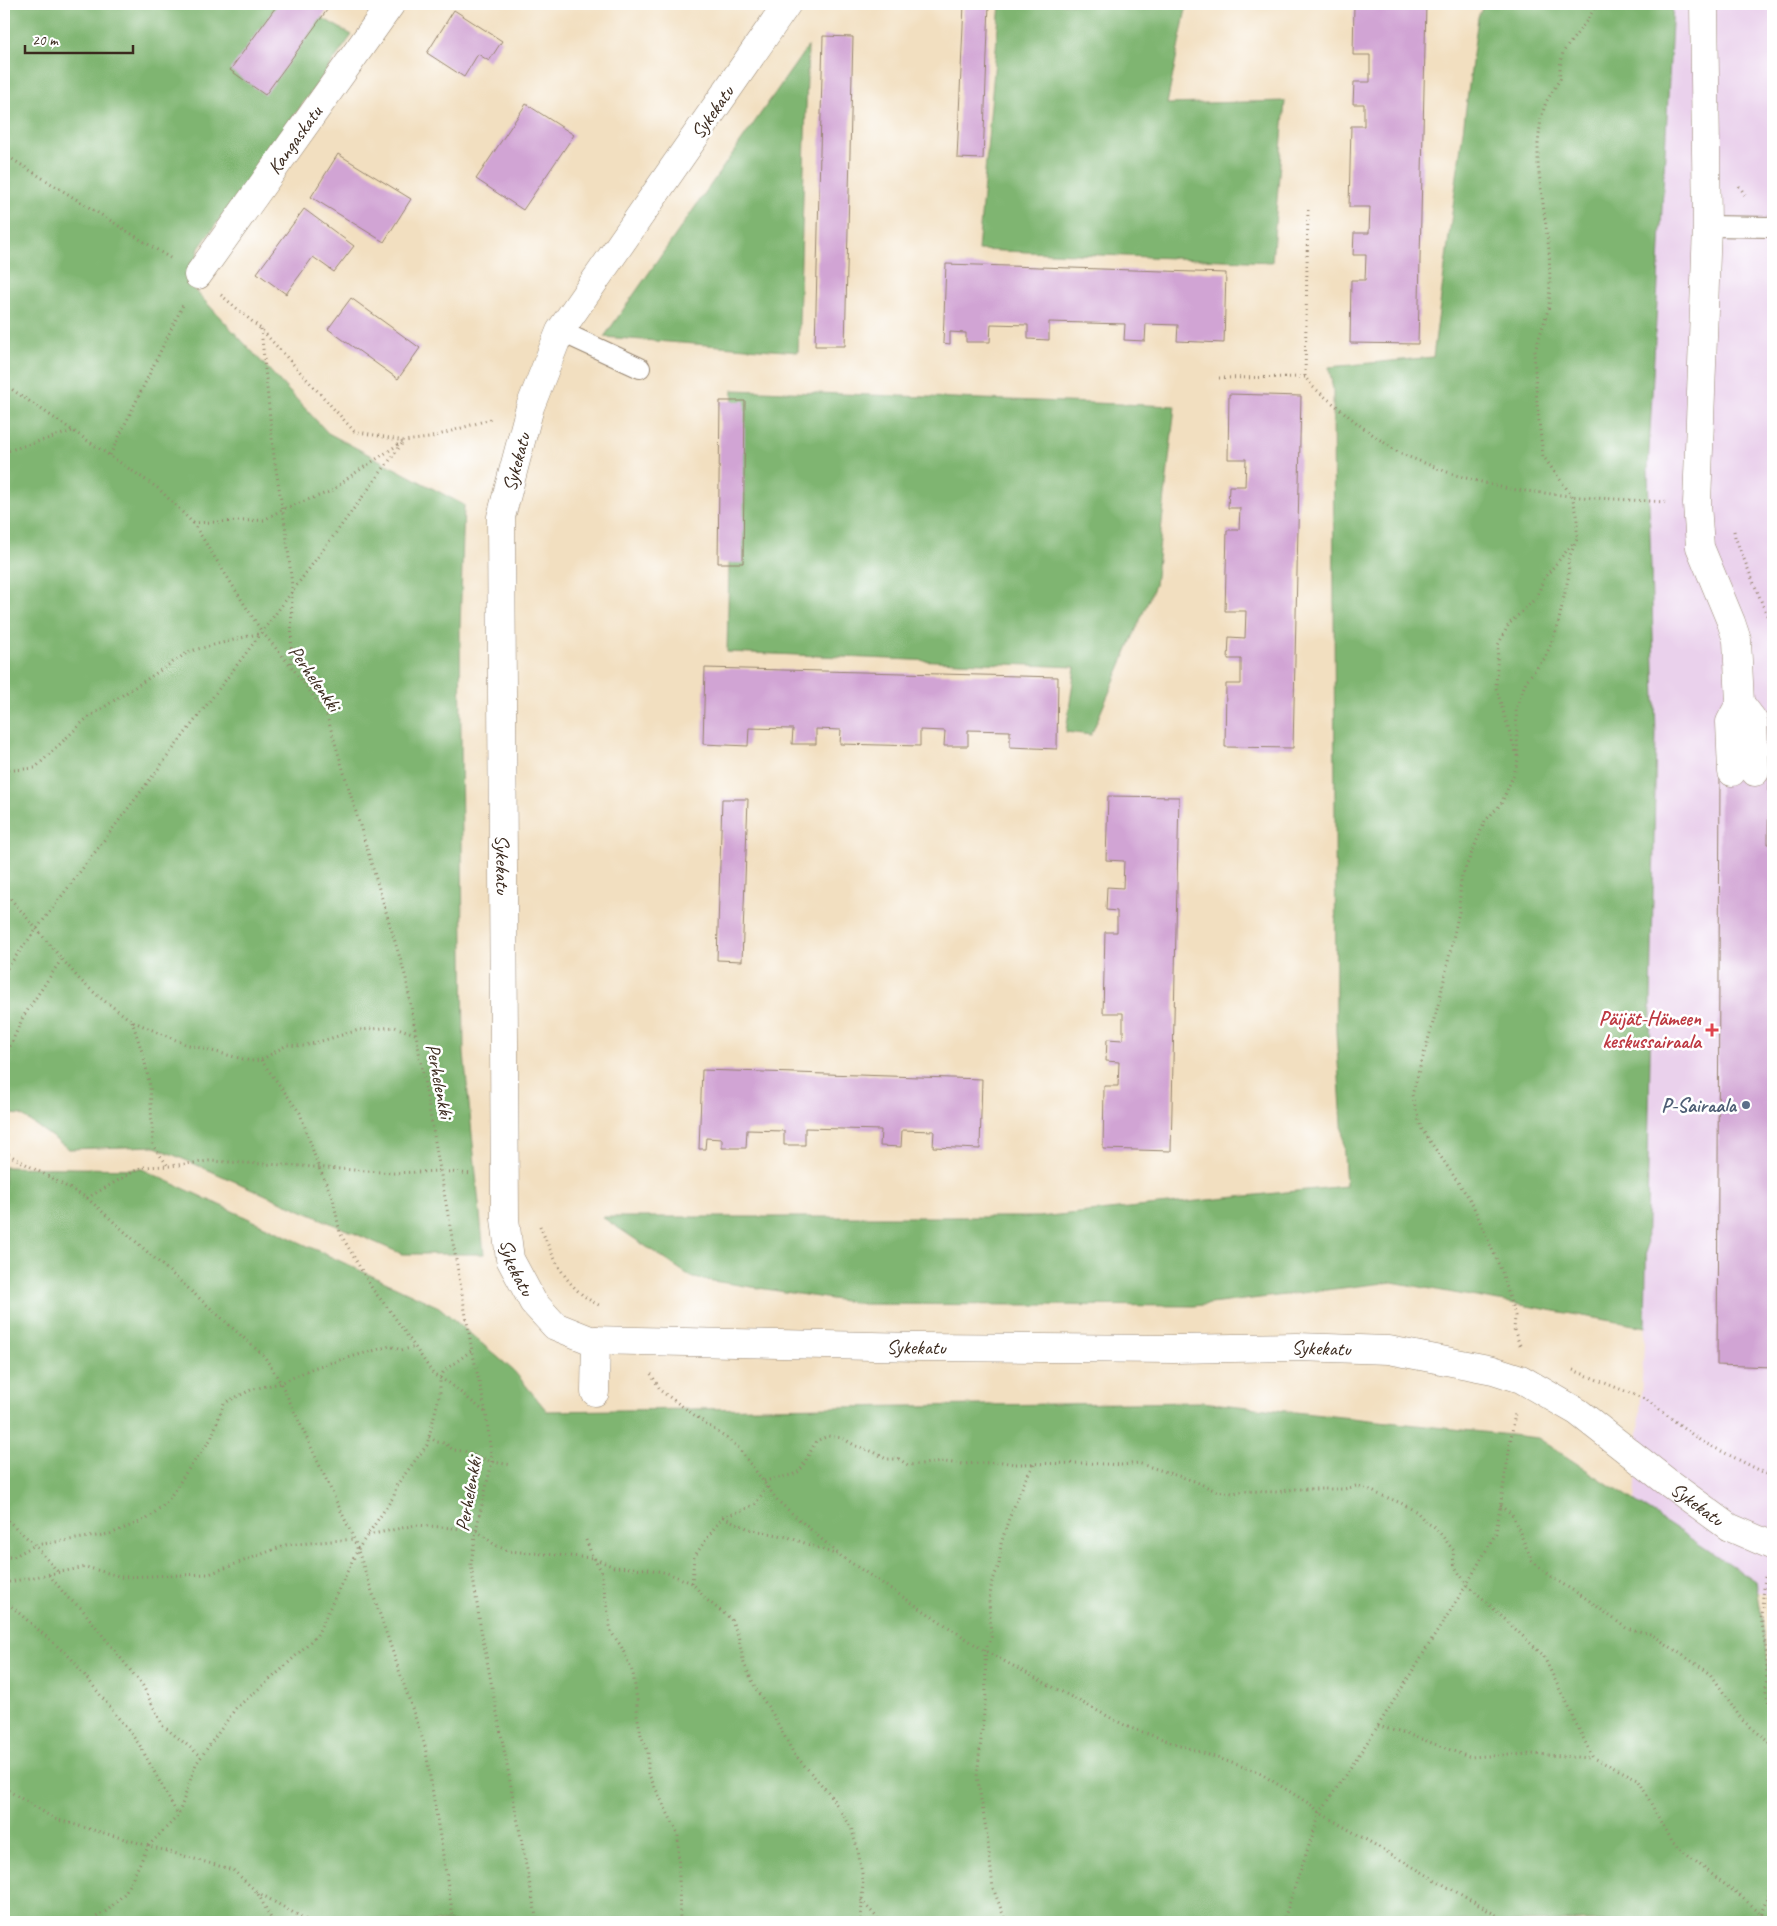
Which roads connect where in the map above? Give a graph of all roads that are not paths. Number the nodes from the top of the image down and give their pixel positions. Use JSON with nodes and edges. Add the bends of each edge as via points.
{"nodes":[{"id":1,"x":391,"y":4,"type":"edge"},
{"id":2,"x":787,"y":4,"type":"edge"},
{"id":3,"x":1704,"y":4,"type":"edge"},
{"id":4,"x":1707,"y":226,"type":"junction"},
{"id":5,"x":1773,"y":226,"type":"edge"},
{"id":6,"x":198,"y":275,"type":"road end"},
{"id":7,"x":560,"y":330,"type":"junction"},
{"id":8,"x":640,"y":368,"type":"dead end"},
{"id":9,"x":1743,"y":772,"type":"dead end"},
{"id":10,"x":596,"y":1340,"type":"junction"},
{"id":11,"x":595,"y":1392,"type":"dead end"},
{"id":12,"x":1772,"y":1546,"type":"edge"}],
"edges":[{"from":1,"to":6,"type":"street","name":"Kangaskatu"},
{"from":2,"to":7,"type":"street","name":"Sykekatu"},
{"from":3,"to":4,"type":"street"},
{"from":4,"to":5,"type":"lane"},
{"from":4,"to":9,"type":"street","via":[[1697,504],[1700,547],[1736,640],[1740,703],[1730,722]]},
{"from":7,"to":8,"type":"lane"},
{"from":7,"to":10,"type":"street","name":"Sykekatu","via":[[530,407],[501,517],[505,1219],[510,1259],[533,1302],[555,1326]]},
{"from":10,"to":11,"type":"street"},
{"from":10,"to":12,"type":"street","name":"Sykekatu","via":[[919,1347],[1389,1350],[1493,1370],[1521,1379],[1578,1412],[1729,1527]]}]}
